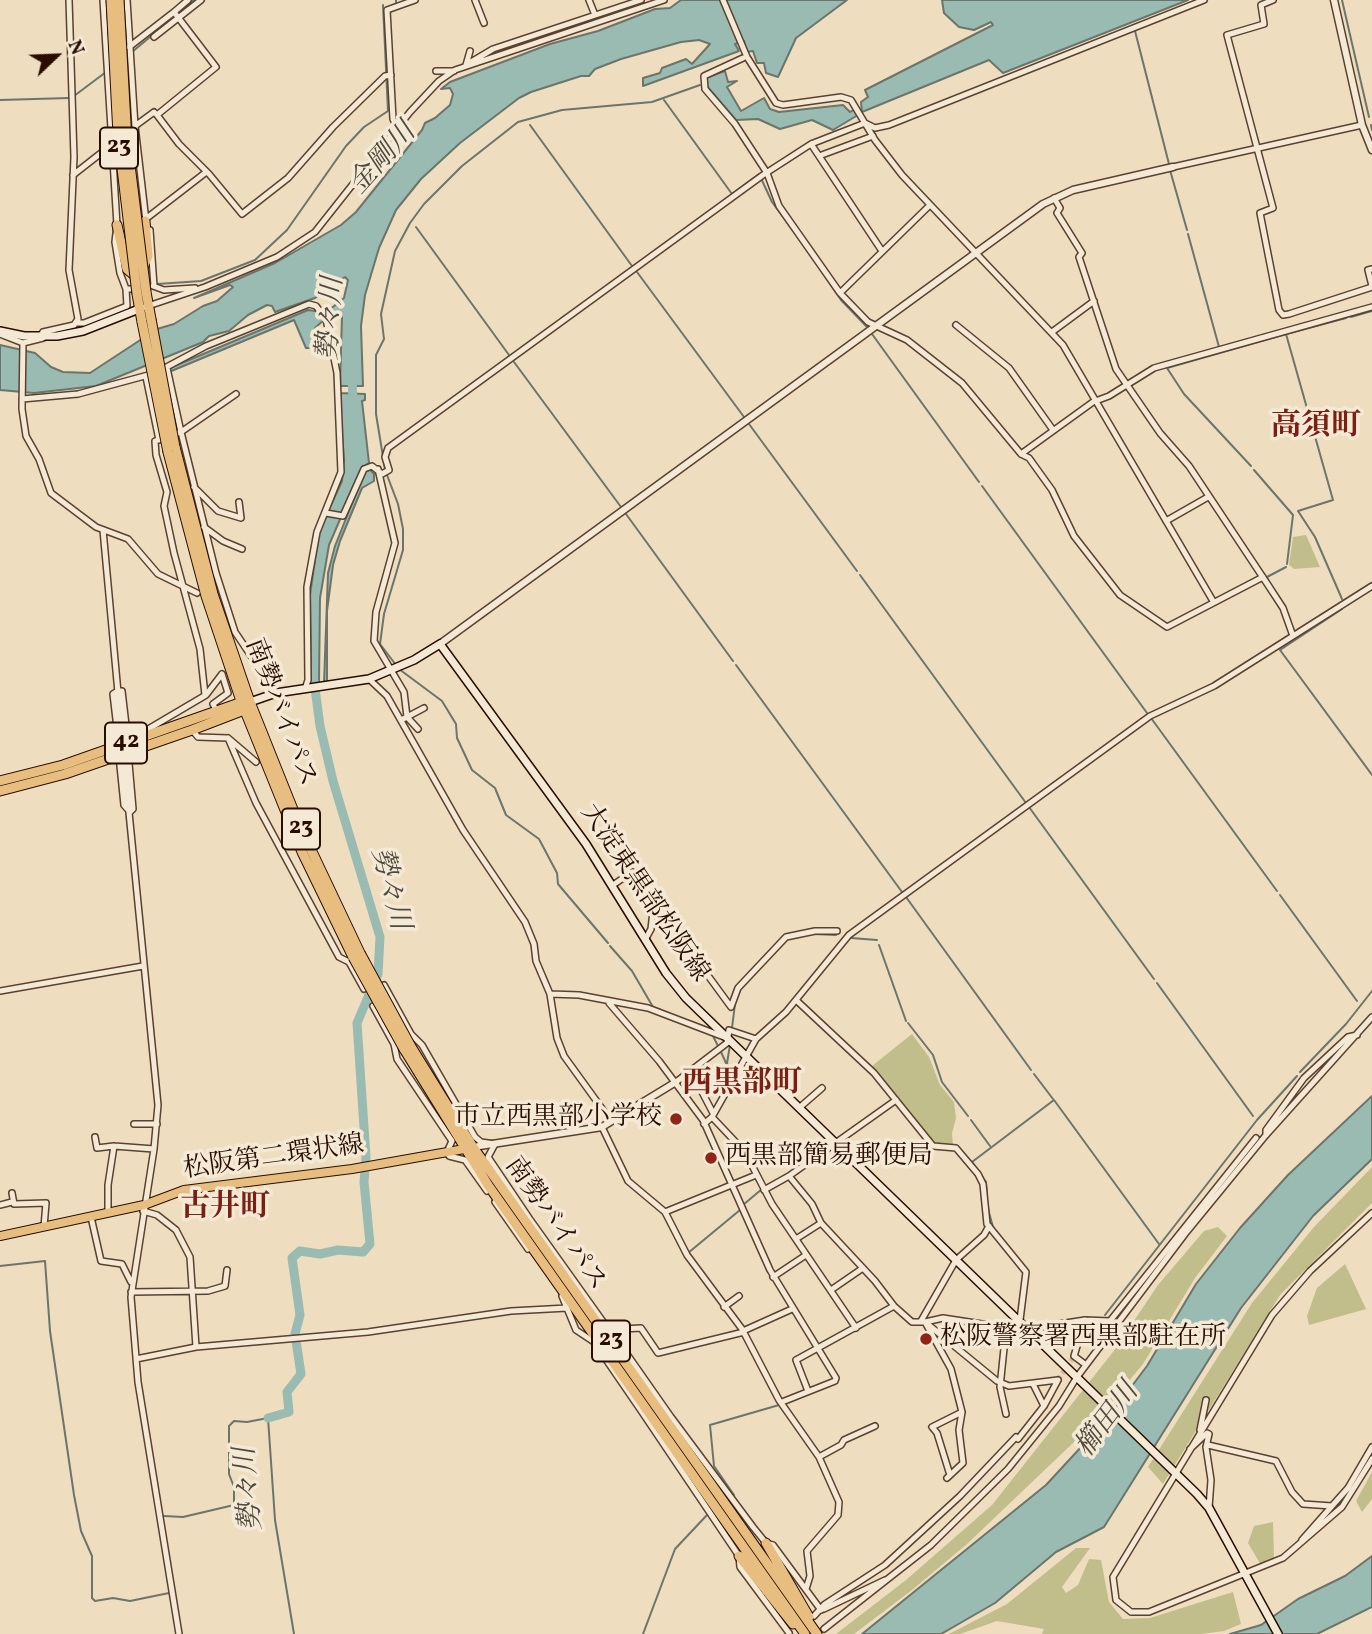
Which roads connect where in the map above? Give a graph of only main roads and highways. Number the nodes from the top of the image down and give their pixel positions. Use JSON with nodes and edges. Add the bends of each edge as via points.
{"nodes":[{"id":1,"x":111,"y":0,"type":"edge"},
{"id":2,"x":119,"y":0,"type":"edge"},
{"id":3,"x":144,"y":221,"type":"road end"},
{"id":4,"x":119,"y":226,"type":"road end"},
{"id":5,"x":138,"y":272,"type":"junction"},
{"id":6,"x":144,"y":307,"type":"junction"},
{"id":7,"x":0,"y":333,"type":"edge"},
{"id":8,"x":245,"y":704,"type":"junction"},
{"id":9,"x":123,"y":749,"type":"junction"},
{"id":10,"x":0,"y":781,"type":"edge"},
{"id":11,"x":0,"y":791,"type":"edge"},
{"id":12,"x":469,"y":1148,"type":"junction"},
{"id":13,"x":0,"y":1237,"type":"edge"},
{"id":14,"x":766,"y":1543,"type":"road end"},
{"id":15,"x":739,"y":1556,"type":"road end"},
{"id":16,"x":813,"y":1632,"type":"edge"},
{"id":17,"x":1278,"y":1634,"type":"edge"}],
"edges":[{"from":1,"to":5,"type":"highway","name":"南勢バイパス","number":"23","bridge":true,"via":[[118,135]]},
{"from":2,"to":5,"type":"highway","name":"南勢バイパス","number":"23","bridge":true},
{"from":3,"to":5,"type":"highway","via":[[148,256]]},
{"from":4,"to":5,"type":"highway","via":[[127,269]]},
{"from":5,"to":6,"type":"highway","name":"南勢バイパス","number":"23","bridge":true},
{"from":6,"to":7,"type":"main road","via":[[83,331],[41,338]]},
{"from":6,"to":8,"type":"highway","name":"南勢バイパス","number":"23","bridge":true,"via":[[171,450]]},
{"from":8,"to":9,"type":"highway","number":"42","via":[[192,730]]},
{"from":8,"to":9,"type":"highway","number":"42","via":[[144,736]]},
{"from":8,"to":12,"type":"highway","name":"南勢バイパス","number":"23","bridge":true,"via":[[302,852],[407,1047]]},
{"from":8,"to":17,"type":"main road","name":"大淀東黒部松阪線","via":[[276,693],[369,679],[440,644],[613,885],[686,998],[1175,1471],[1209,1508]]},
{"from":9,"to":10,"type":"highway","number":"42"},
{"from":9,"to":11,"type":"highway","number":"42","via":[[65,774]]},
{"from":12,"to":13,"type":"main road","name":"松阪第二環状線","via":[[376,1166],[184,1190],[144,1208]]},
{"from":12,"to":16,"type":"highway","name":"南勢バイパス","number":"23"},
{"from":14,"to":16,"type":"highway","via":[[805,1607]]},
{"from":15,"to":16,"type":"highway","via":[[763,1590]]}]}
